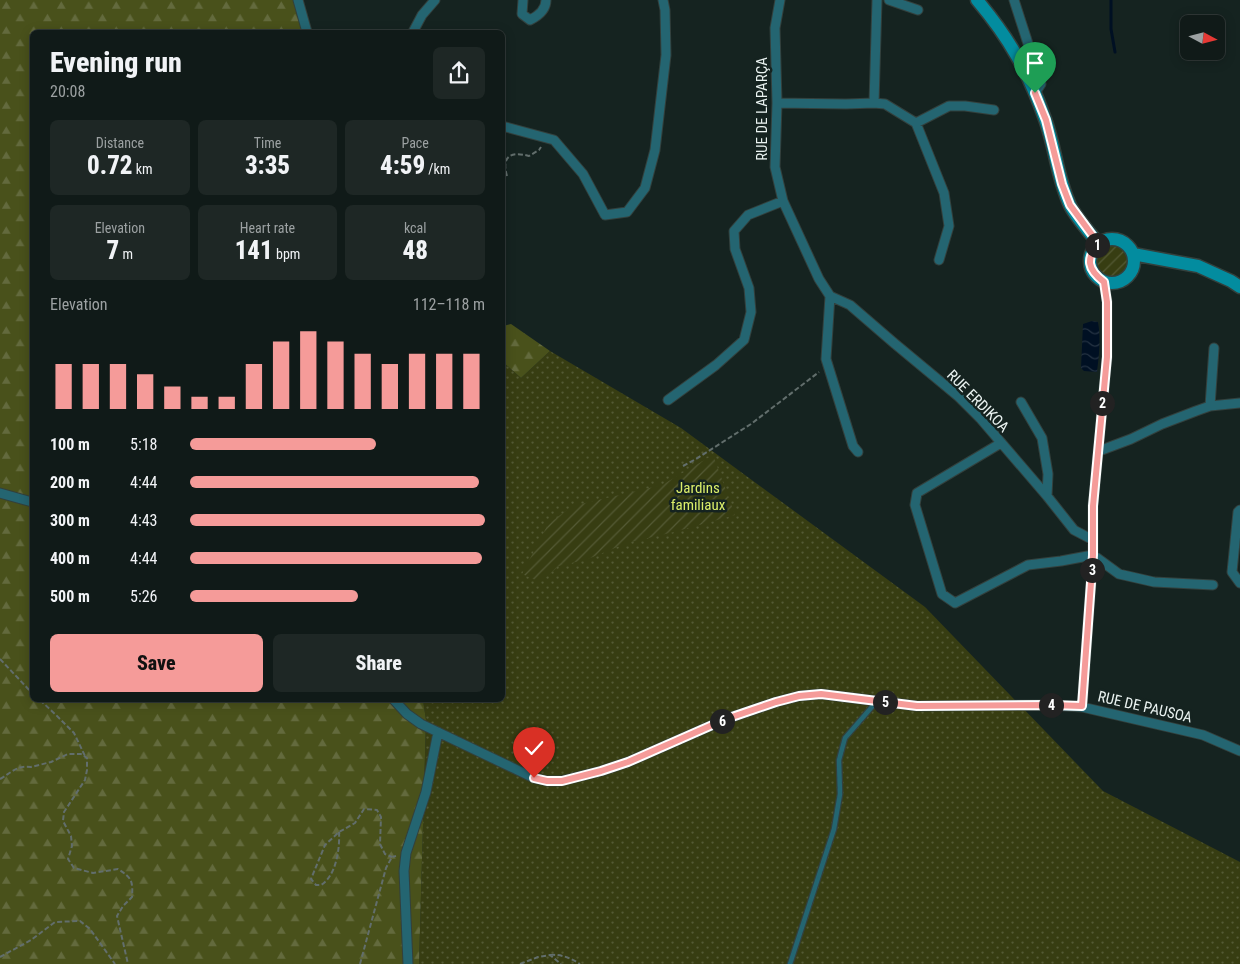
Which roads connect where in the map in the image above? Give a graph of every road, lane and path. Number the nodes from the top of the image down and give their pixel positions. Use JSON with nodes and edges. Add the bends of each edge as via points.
{"nodes":[{"id":1,"x":298,"y":0,"type":"edge"},
{"id":2,"x":435,"y":0,"type":"edge"},
{"id":3,"x":523,"y":0,"type":"edge"},
{"id":4,"x":546,"y":0,"type":"edge"},
{"id":5,"x":663,"y":0,"type":"edge"},
{"id":6,"x":780,"y":0,"type":"edge"},
{"id":7,"x":877,"y":0,"type":"edge"},
{"id":8,"x":890,"y":0,"type":"edge"},
{"id":9,"x":977,"y":0,"type":"edge"},
{"id":10,"x":1014,"y":0,"type":"edge"},
{"id":11,"x":918,"y":10,"type":"dead end"},
{"id":12,"x":306,"y":30,"type":"edge"},
{"id":13,"x":414,"y":30,"type":"edge"},
{"id":14,"x":1035,"y":93,"type":"junction"},
{"id":15,"x":777,"y":103,"type":"junction"},
{"id":16,"x":874,"y":103,"type":"junction"},
{"id":17,"x":994,"y":110,"type":"dead end"},
{"id":18,"x":916,"y":123,"type":"junction"},
{"id":19,"x":505,"y":127,"type":"edge"},
{"id":20,"x":547,"y":138,"type":"junction"},
{"id":21,"x":505,"y":163,"type":"edge"},
{"id":22,"x":505,"y":171,"type":"edge"},
{"id":23,"x":507,"y":176,"type":"dead end"},
{"id":24,"x":784,"y":201,"type":"junction"},
{"id":25,"x":1098,"y":243,"type":"junction"},
{"id":26,"x":1133,"y":254,"type":"junction"},
{"id":27,"x":940,"y":260,"type":"dead end"},
{"id":28,"x":1104,"y":282,"type":"junction"},
{"id":29,"x":1240,"y":287,"type":"edge"},
{"id":30,"x":830,"y":296,"type":"junction"},
{"id":31,"x":1214,"y":348,"type":"dead end"},
{"id":32,"x":828,"y":365,"type":"junction"},
{"id":33,"x":668,"y":400,"type":"dead end"},
{"id":34,"x":1021,"y":402,"type":"dead end"},
{"id":35,"x":1240,"y":403,"type":"edge"},
{"id":36,"x":1210,"y":406,"type":"junction"},
{"id":37,"x":1001,"y":443,"type":"junction"},
{"id":38,"x":1099,"y":451,"type":"junction"},
{"id":39,"x":858,"y":452,"type":"dead end"},
{"id":40,"x":683,"y":466,"type":"dead end"},
{"id":41,"x":0,"y":493,"type":"edge"},
{"id":42,"x":1047,"y":496,"type":"junction"},
{"id":43,"x":30,"y":501,"type":"edge"},
{"id":44,"x":1240,"y":510,"type":"edge"},
{"id":45,"x":1093,"y":540,"type":"junction"},
{"id":46,"x":1093,"y":555,"type":"junction"},
{"id":47,"x":1240,"y":583,"type":"edge"},
{"id":48,"x":1213,"y":585,"type":"dead end"},
{"id":49,"x":0,"y":658,"type":"edge"},
{"id":50,"x":30,"y":691,"type":"edge"},
{"id":51,"x":876,"y":701,"type":"junction"},
{"id":52,"x":42,"y":702,"type":"edge"},
{"id":53,"x":396,"y":702,"type":"edge"},
{"id":54,"x":1082,"y":706,"type":"junction"},
{"id":55,"x":438,"y":732,"type":"junction"},
{"id":56,"x":1240,"y":752,"type":"edge"},
{"id":57,"x":87,"y":758,"type":"junction"},
{"id":58,"x":0,"y":779,"type":"edge"},
{"id":59,"x":339,"y":832,"type":"junction"},
{"id":60,"x":406,"y":853,"type":"junction"},
{"id":61,"x":392,"y":857,"type":"junction"},
{"id":62,"x":550,"y":955,"type":"junction"},
{"id":63,"x":0,"y":957,"type":"edge"},
{"id":64,"x":115,"y":964,"type":"edge"},
{"id":65,"x":128,"y":964,"type":"edge"},
{"id":66,"x":360,"y":964,"type":"edge"},
{"id":67,"x":408,"y":964,"type":"edge"},
{"id":68,"x":520,"y":964,"type":"edge"},
{"id":69,"x":561,"y":964,"type":"edge"},
{"id":70,"x":580,"y":964,"type":"edge"},
{"id":71,"x":790,"y":964,"type":"edge"}],
"edges":[{"from":1,"to":12,"type":"street"},
{"from":2,"to":13,"type":"street"},
{"from":3,"to":4,"type":"street","via":[[522,14],[530,20],[538,16]]},
{"from":5,"to":20,"type":"street","via":[[666,55],[655,150],[645,188],[627,212],[605,215],[583,174],[554,140]]},
{"from":6,"to":15,"type":"street","name":"RUE DE LAPARÇA","via":[[775,28]]},
{"from":7,"to":16,"type":"street"},
{"from":8,"to":11,"type":"street"},
{"from":9,"to":14,"type":"main road","via":[[1009,41]]},
{"from":10,"to":14,"type":"street","via":[[1041,84]]},
{"from":14,"to":25,"type":"main road","via":[[1070,205]]},
{"from":15,"to":16,"type":"street"},
{"from":15,"to":24,"type":"street","name":"RUE DE LAPARÇA","via":[[775,167]]},
{"from":16,"to":18,"type":"street","via":[[885,104]]},
{"from":17,"to":18,"type":"street","via":[[949,106]]},
{"from":18,"to":27,"type":"street","via":[[944,193],[949,226]]},
{"from":19,"to":20,"type":"street"},
{"from":20,"to":21,"type":"path","via":[[539,150],[529,156],[511,154]]},
{"from":22,"to":23,"type":"path"},
{"from":24,"to":30,"type":"street","name":"RUE DE LAPARÇA"},
{"from":24,"to":33,"type":"street","via":[[748,215],[734,231],[735,249],[749,288],[751,312],[744,340]]},
{"from":25,"to":26,"type":"main road","via":[[1117,239],[1127,244]]},
{"from":25,"to":28,"type":"main road","via":[[1091,252],[1090,264],[1094,274]]},
{"from":26,"to":28,"type":"main road","via":[[1134,264],[1123,280]]},
{"from":26,"to":29,"type":"main road","via":[[1198,266]]},
{"from":28,"to":38,"type":"street","via":[[1107,348]]},
{"from":30,"to":32,"type":"street"},
{"from":30,"to":37,"type":"street","name":"RUE ERDIKOA","via":[[850,306],[959,397]]},
{"from":31,"to":36,"type":"street"},
{"from":32,"to":39,"type":"street","via":[[852,446]]},
{"from":32,"to":40,"type":"path","via":[[751,424]]},
{"from":34,"to":42,"type":"street","via":[[1042,438],[1048,474]]},
{"from":35,"to":36,"type":"street"},
{"from":36,"to":38,"type":"street"},
{"from":37,"to":42,"type":"street","name":"RUE ERDIKOA"},
{"from":37,"to":46,"type":"street","via":[[917,493],[915,506],[942,594],[955,603],[1028,564]]},
{"from":38,"to":45,"type":"street"},
{"from":41,"to":43,"type":"street"},
{"from":42,"to":45,"type":"street","name":"RUE ERDIKOA","via":[[1074,530]]},
{"from":44,"to":47,"type":"street","via":[[1232,572]]},
{"from":45,"to":46,"type":"street"},
{"from":46,"to":48,"type":"street","via":[[1120,574],[1154,582]]},
{"from":46,"to":54,"type":"street"},
{"from":49,"to":50,"type":"path"},
{"from":51,"to":54,"type":"street","name":"RUE DE PAUSOA","via":[[917,706]]},
{"from":51,"to":55,"type":"street","name":"RUE DE PAUSOA","via":[[821,694],[799,696],[726,719],[628,762],[562,781],[534,778]]},
{"from":51,"to":71,"type":"lane","via":[[845,738],[839,760],[840,794],[834,829]]},
{"from":52,"to":57,"type":"path","via":[[74,733]]},
{"from":53,"to":55,"type":"street","name":"RUE DE PAUSOA","via":[[421,724]]},
{"from":54,"to":56,"type":"street","name":"RUE DE PAUSOA","via":[[1203,735]]},
{"from":55,"to":60,"type":"street","via":[[426,792]]},
{"from":57,"to":58,"type":"path","via":[[81,754],[68,754],[50,762],[16,768]]},
{"from":57,"to":65,"type":"path","via":[[85,780],[64,812],[72,846],[68,859],[74,868],[94,873],[118,869],[133,884],[132,897],[117,916]]},
{"from":59,"to":59,"type":"path","via":[[325,845],[311,879],[316,885],[328,880],[338,852]]},
{"from":59,"to":61,"type":"path","via":[[355,822],[364,809],[377,810],[381,817],[380,844],[385,854]]},
{"from":60,"to":61,"type":"path"},
{"from":60,"to":67,"type":"street"},
{"from":61,"to":66,"type":"path","via":[[386,868]]},
{"from":62,"to":68,"type":"path"},
{"from":62,"to":69,"type":"path"},
{"from":62,"to":70,"type":"path","via":[[558,954]]},
{"from":63,"to":64,"type":"path","via":[[32,940],[55,922],[80,922],[90,929]]}]}
